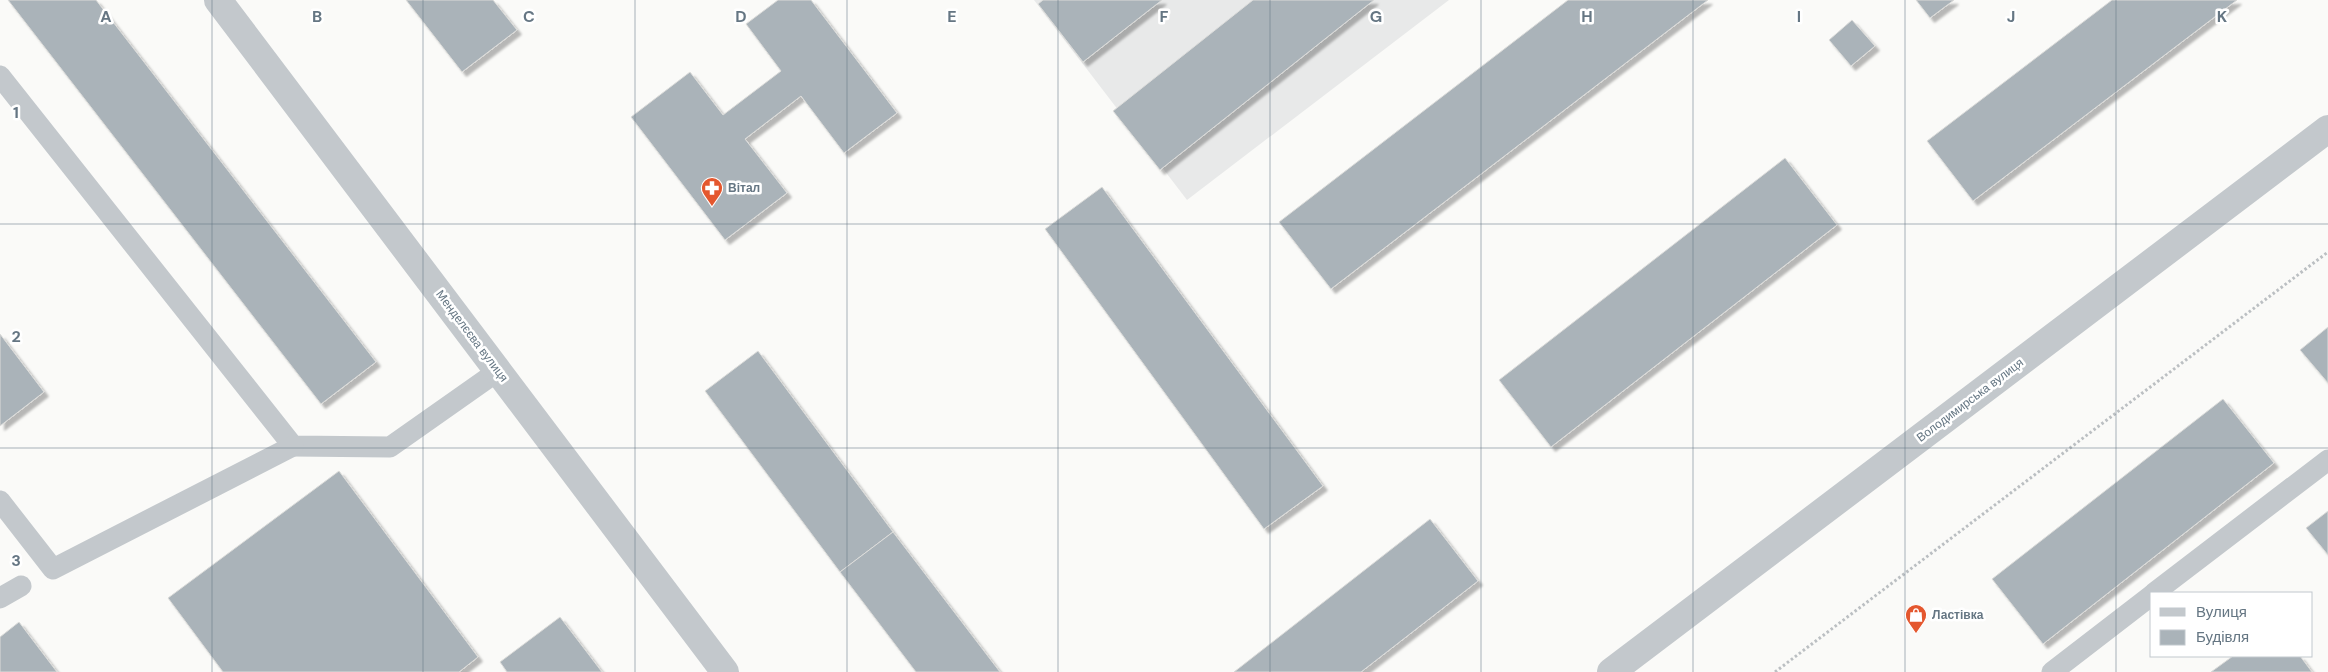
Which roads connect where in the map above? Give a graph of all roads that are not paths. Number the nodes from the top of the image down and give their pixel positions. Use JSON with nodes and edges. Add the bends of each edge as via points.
{"nodes":[{"id":1,"x":218,"y":0,"type":"edge"},
{"id":2,"x":0,"y":76,"type":"edge"},
{"id":3,"x":2328,"y":129,"type":"edge"},
{"id":4,"x":498,"y":371,"type":"junction"},
{"id":5,"x":293,"y":446,"type":"junction"},
{"id":6,"x":2328,"y":460,"type":"edge"},
{"id":7,"x":0,"y":501,"type":"edge"},
{"id":8,"x":21,"y":586,"type":"dead end"},
{"id":9,"x":2156,"y":592,"type":"edge"},
{"id":10,"x":2150,"y":596,"type":"edge"},
{"id":11,"x":0,"y":598,"type":"edge"},
{"id":12,"x":725,"y":672,"type":"edge"},
{"id":13,"x":1611,"y":672,"type":"edge"},
{"id":14,"x":2052,"y":672,"type":"edge"}],
"edges":[{"from":1,"to":4,"type":"street","name":"Менделєєва вулиця"},
{"from":2,"to":5,"type":"lane"},
{"from":3,"to":13,"type":"street","name":"Володимирська вулиця"},
{"from":4,"to":5,"type":"lane","via":[[390,447]]},
{"from":4,"to":12,"type":"street","name":"Менделєєва вулиця"},
{"from":5,"to":7,"type":"lane","via":[[53,569]]},
{"from":6,"to":9,"type":"lane"},
{"from":8,"to":11,"type":"lane"},
{"from":10,"to":14,"type":"lane"}]}
